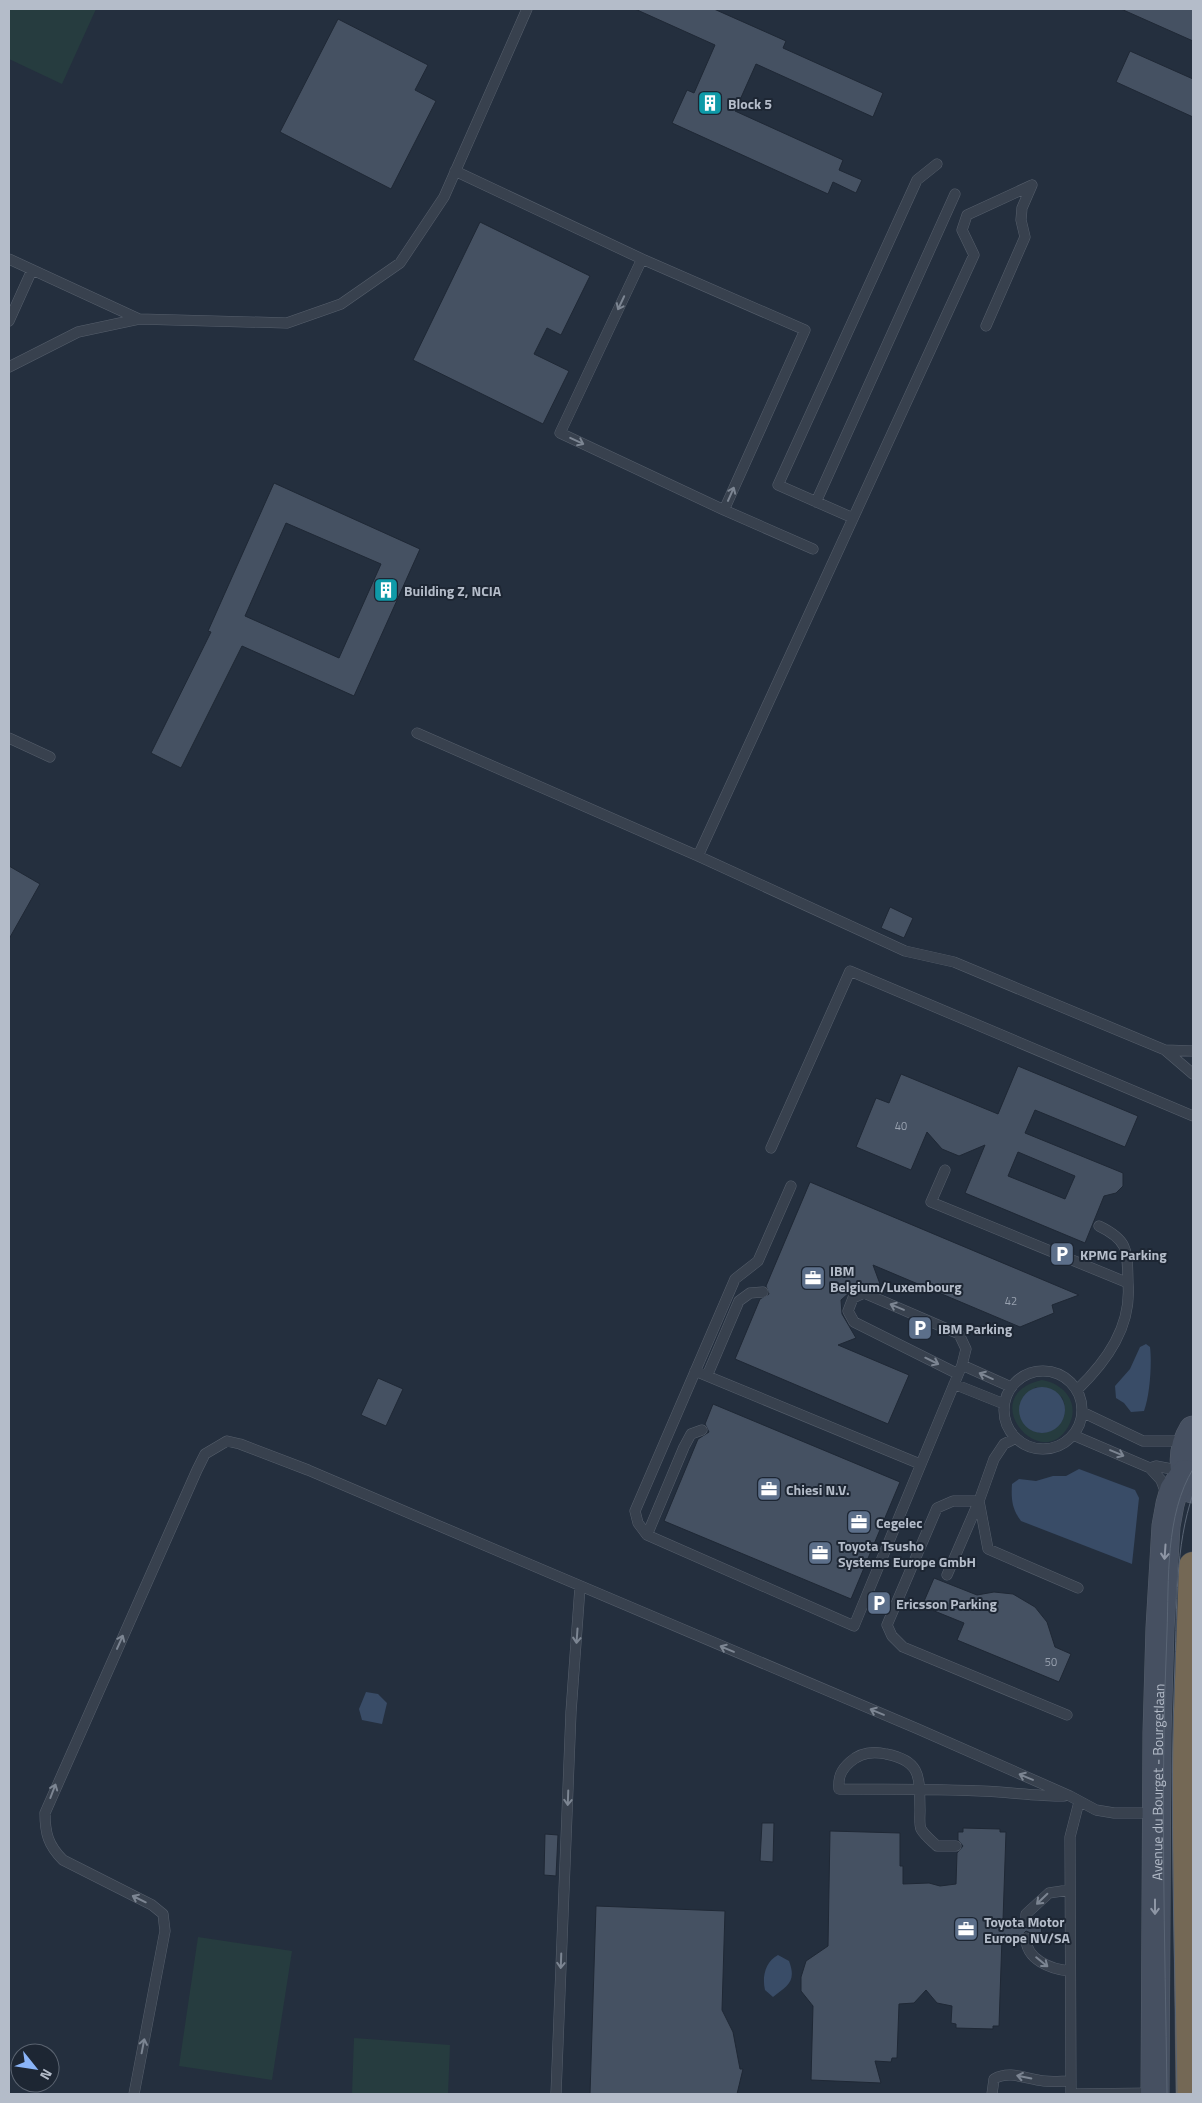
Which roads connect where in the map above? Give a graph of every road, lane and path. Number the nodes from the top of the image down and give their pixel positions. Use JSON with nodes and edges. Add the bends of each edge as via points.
{"nodes":[{"id":1,"x":528,"y":9,"type":"edge"},
{"id":2,"x":938,"y":164,"type":"dead end"},
{"id":3,"x":456,"y":171,"type":"junction"},
{"id":4,"x":955,"y":194,"type":"dead end"},
{"id":5,"x":9,"y":259,"type":"edge"},
{"id":6,"x":642,"y":259,"type":"junction"},
{"id":7,"x":32,"y":270,"type":"junction"},
{"id":8,"x":139,"y":319,"type":"junction"},
{"id":9,"x":9,"y":321,"type":"edge"},
{"id":10,"x":986,"y":326,"type":"dead end"},
{"id":11,"x":9,"y":367,"type":"edge"},
{"id":12,"x":816,"y":502,"type":"junction"},
{"id":13,"x":724,"y":510,"type":"junction"},
{"id":14,"x":853,"y":518,"type":"junction"},
{"id":15,"x":814,"y":550,"type":"dead end"},
{"id":16,"x":417,"y":733,"type":"dead end"},
{"id":17,"x":9,"y":738,"type":"edge"},
{"id":18,"x":50,"y":758,"type":"dead end"},
{"id":19,"x":698,"y":856,"type":"junction"},
{"id":20,"x":1165,"y":1050,"type":"junction"},
{"id":21,"x":1193,"y":1051,"type":"edge"},
{"id":22,"x":1193,"y":1074,"type":"edge"},
{"id":23,"x":1193,"y":1116,"type":"edge"},
{"id":24,"x":771,"y":1148,"type":"dead end"},
{"id":25,"x":945,"y":1170,"type":"dead end"},
{"id":26,"x":791,"y":1186,"type":"dead end"},
{"id":27,"x":1099,"y":1226,"type":"dead end"},
{"id":28,"x":1128,"y":1283,"type":"junction"},
{"id":29,"x":763,"y":1292,"type":"dead end"},
{"id":30,"x":960,"y":1370,"type":"junction"},
{"id":31,"x":695,"y":1371,"type":"junction"},
{"id":32,"x":707,"y":1376,"type":"junction"},
{"id":33,"x":954,"y":1384,"type":"junction"},
{"id":34,"x":1011,"y":1387,"type":"junction"},
{"id":35,"x":1077,"y":1390,"type":"junction"},
{"id":36,"x":1004,"y":1404,"type":"junction"},
{"id":37,"x":1082,"y":1412,"type":"junction"},
{"id":38,"x":702,"y":1430,"type":"dead end"},
{"id":39,"x":1073,"y":1435,"type":"junction"},
{"id":40,"x":1190,"y":1436,"type":"edge"},
{"id":41,"x":1016,"y":1438,"type":"junction"},
{"id":42,"x":920,"y":1464,"type":"junction"},
{"id":43,"x":1150,"y":1468,"type":"junction"},
{"id":44,"x":1188,"y":1479,"type":"edge"},
{"id":45,"x":978,"y":1501,"type":"junction"},
{"id":46,"x":1170,"y":1504,"type":"junction"},
{"id":47,"x":647,"y":1535,"type":"junction"},
{"id":48,"x":1193,"y":1566,"type":"edge"},
{"id":49,"x":947,"y":1575,"type":"dead end"},
{"id":50,"x":580,"y":1588,"type":"junction"},
{"id":51,"x":1078,"y":1588,"type":"dead end"},
{"id":52,"x":1067,"y":1715,"type":"dead end"},
{"id":53,"x":919,"y":1790,"type":"junction"},
{"id":54,"x":1075,"y":1799,"type":"junction"},
{"id":55,"x":1156,"y":1813,"type":"junction"},
{"id":56,"x":956,"y":1846,"type":"dead end"},
{"id":57,"x":1069,"y":1890,"type":"junction"},
{"id":58,"x":1026,"y":1921,"type":"dead end"},
{"id":59,"x":1026,"y":1938,"type":"dead end"},
{"id":60,"x":1069,"y":1971,"type":"junction"},
{"id":61,"x":1071,"y":2082,"type":"junction"},
{"id":62,"x":1155,"y":2093,"type":"edge"},
{"id":63,"x":134,"y":2094,"type":"edge"},
{"id":64,"x":556,"y":2094,"type":"edge"},
{"id":65,"x":992,"y":2094,"type":"edge"},
{"id":66,"x":1072,"y":2094,"type":"edge"},
{"id":67,"x":1190,"y":2094,"type":"edge"}],
"edges":[{"from":1,"to":3,"type":"lane"},
{"from":2,"to":12,"type":"lane","via":[[917,180],[778,485]]},
{"from":3,"to":6,"type":"lane"},
{"from":3,"to":8,"type":"lane","via":[[444,196],[400,263],[341,304],[288,324]]},
{"from":4,"to":12,"type":"lane"},
{"from":5,"to":7,"type":"lane"},
{"from":6,"to":13,"type":"lane","one_way":true,"via":[[560,433]]},
{"from":13,"to":6,"type":"lane","one_way":true,"via":[[805,330]]},
{"from":7,"to":8,"type":"lane"},
{"from":7,"to":9,"type":"lane"},
{"from":8,"to":11,"type":"lane","via":[[78,332]]},
{"from":10,"to":14,"type":"lane","via":[[1025,237],[1022,208],[1032,186],[968,215],[962,230],[974,255]]},
{"from":12,"to":14,"type":"lane"},
{"from":13,"to":15,"type":"lane"},
{"from":14,"to":19,"type":"lane"},
{"from":16,"to":19,"type":"lane"},
{"from":17,"to":18,"type":"lane"},
{"from":19,"to":20,"type":"lane","via":[[905,951],[954,962]]},
{"from":20,"to":21,"type":"lane"},
{"from":20,"to":22,"type":"lane"},
{"from":23,"to":24,"type":"lane","via":[[850,970]]},
{"from":25,"to":28,"type":"lane","via":[[931,1202]]},
{"from":26,"to":31,"type":"lane","via":[[758,1261],[735,1279]]},
{"from":27,"to":28,"type":"lane","via":[[1115,1233],[1123,1243]]},
{"from":28,"to":35,"type":"lane","via":[[1128,1306],[1119,1334],[1098,1367]]},
{"from":29,"to":32,"type":"lane","via":[[750,1293],[739,1301]]},
{"from":30,"to":30,"type":"lane","one_way":true,"via":[[966,1349],[959,1334],[864,1293],[853,1298],[848,1311],[854,1322]]},
{"from":30,"to":33,"type":"lane"},
{"from":34,"to":30,"type":"lane","one_way":true},
{"from":31,"to":32,"type":"lane"},
{"from":31,"to":47,"type":"lane","via":[[635,1511],[638,1523]]},
{"from":32,"to":42,"type":"lane"},
{"from":33,"to":36,"type":"lane"},
{"from":33,"to":42,"type":"lane"},
{"from":34,"to":35,"type":"lane","via":[[1024,1376],[1040,1370],[1063,1376]]},
{"from":34,"to":36,"type":"lane"},
{"from":35,"to":37,"type":"lane"},
{"from":36,"to":41,"type":"lane","via":[[1007,1425]]},
{"from":37,"to":39,"type":"lane"},
{"from":37,"to":40,"type":"lane","via":[[1143,1441]]},
{"from":38,"to":47,"type":"lane","via":[[691,1434],[684,1447]]},
{"from":39,"to":41,"type":"lane","via":[[1052,1448],[1039,1449]]},
{"from":39,"to":43,"type":"lane","one_way":true},
{"from":40,"to":44,"type":"street"},
{"from":41,"to":45,"type":"lane","via":[[1004,1444],[994,1458]]},
{"from":42,"to":47,"type":"lane","via":[[854,1626]]},
{"from":43,"to":44,"type":"lane","via":[[1156,1466]]},
{"from":43,"to":46,"type":"lane","via":[[1162,1480]]},
{"from":44,"to":46,"type":"street","name":"Avenue du Bourget - Bourgetlaan","via":[[1174,1490]]},
{"from":45,"to":49,"type":"lane"},
{"from":45,"to":51,"type":"lane","via":[[988,1549]]},
{"from":45,"to":52,"type":"lane","via":[[953,1501],[937,1508],[887,1625],[903,1647]]},
{"from":46,"to":55,"type":"street","name":"Avenue du Bourget - Bourgetlaan","one_way":true,"via":[[1160,1628]]},
{"from":48,"to":67,"type":"highway","via":[[1186,1779]]},
{"from":54,"to":50,"type":"lane","one_way":true,"via":[[918,1729]]},
{"from":63,"to":50,"type":"lane","one_way":true,"via":[[165,1931],[162,1914],[152,1905],[63,1860],[46,1837],[45,1813],[205,1454],[227,1441],[240,1444]]},
{"from":50,"to":64,"type":"lane","one_way":true,"via":[[571,1712]]},
{"from":53,"to":53,"type":"lane","via":[[839,1789],[838,1778],[856,1757],[876,1752],[902,1758],[914,1766],[919,1777]]},
{"from":53,"to":54,"type":"lane"},
{"from":53,"to":56,"type":"lane","via":[[921,1828],[937,1846]]},
{"from":54,"to":55,"type":"lane","via":[[1096,1810]]},
{"from":54,"to":57,"type":"lane"},
{"from":55,"to":62,"type":"street","name":"Avenue du Bourget - Bourgetlaan","one_way":true},
{"from":57,"to":58,"type":"lane","one_way":true,"via":[[1049,1893],[1026,1914]]},
{"from":57,"to":60,"type":"lane"},
{"from":59,"to":60,"type":"lane","one_way":true,"via":[[1026,1945],[1038,1960],[1051,1969]]},
{"from":60,"to":61,"type":"lane"},
{"from":61,"to":65,"type":"lane","one_way":true,"via":[[1001,2075],[994,2079]]},
{"from":61,"to":66,"type":"lane"},
{"from":62,"to":66,"type":"lane"}]}
